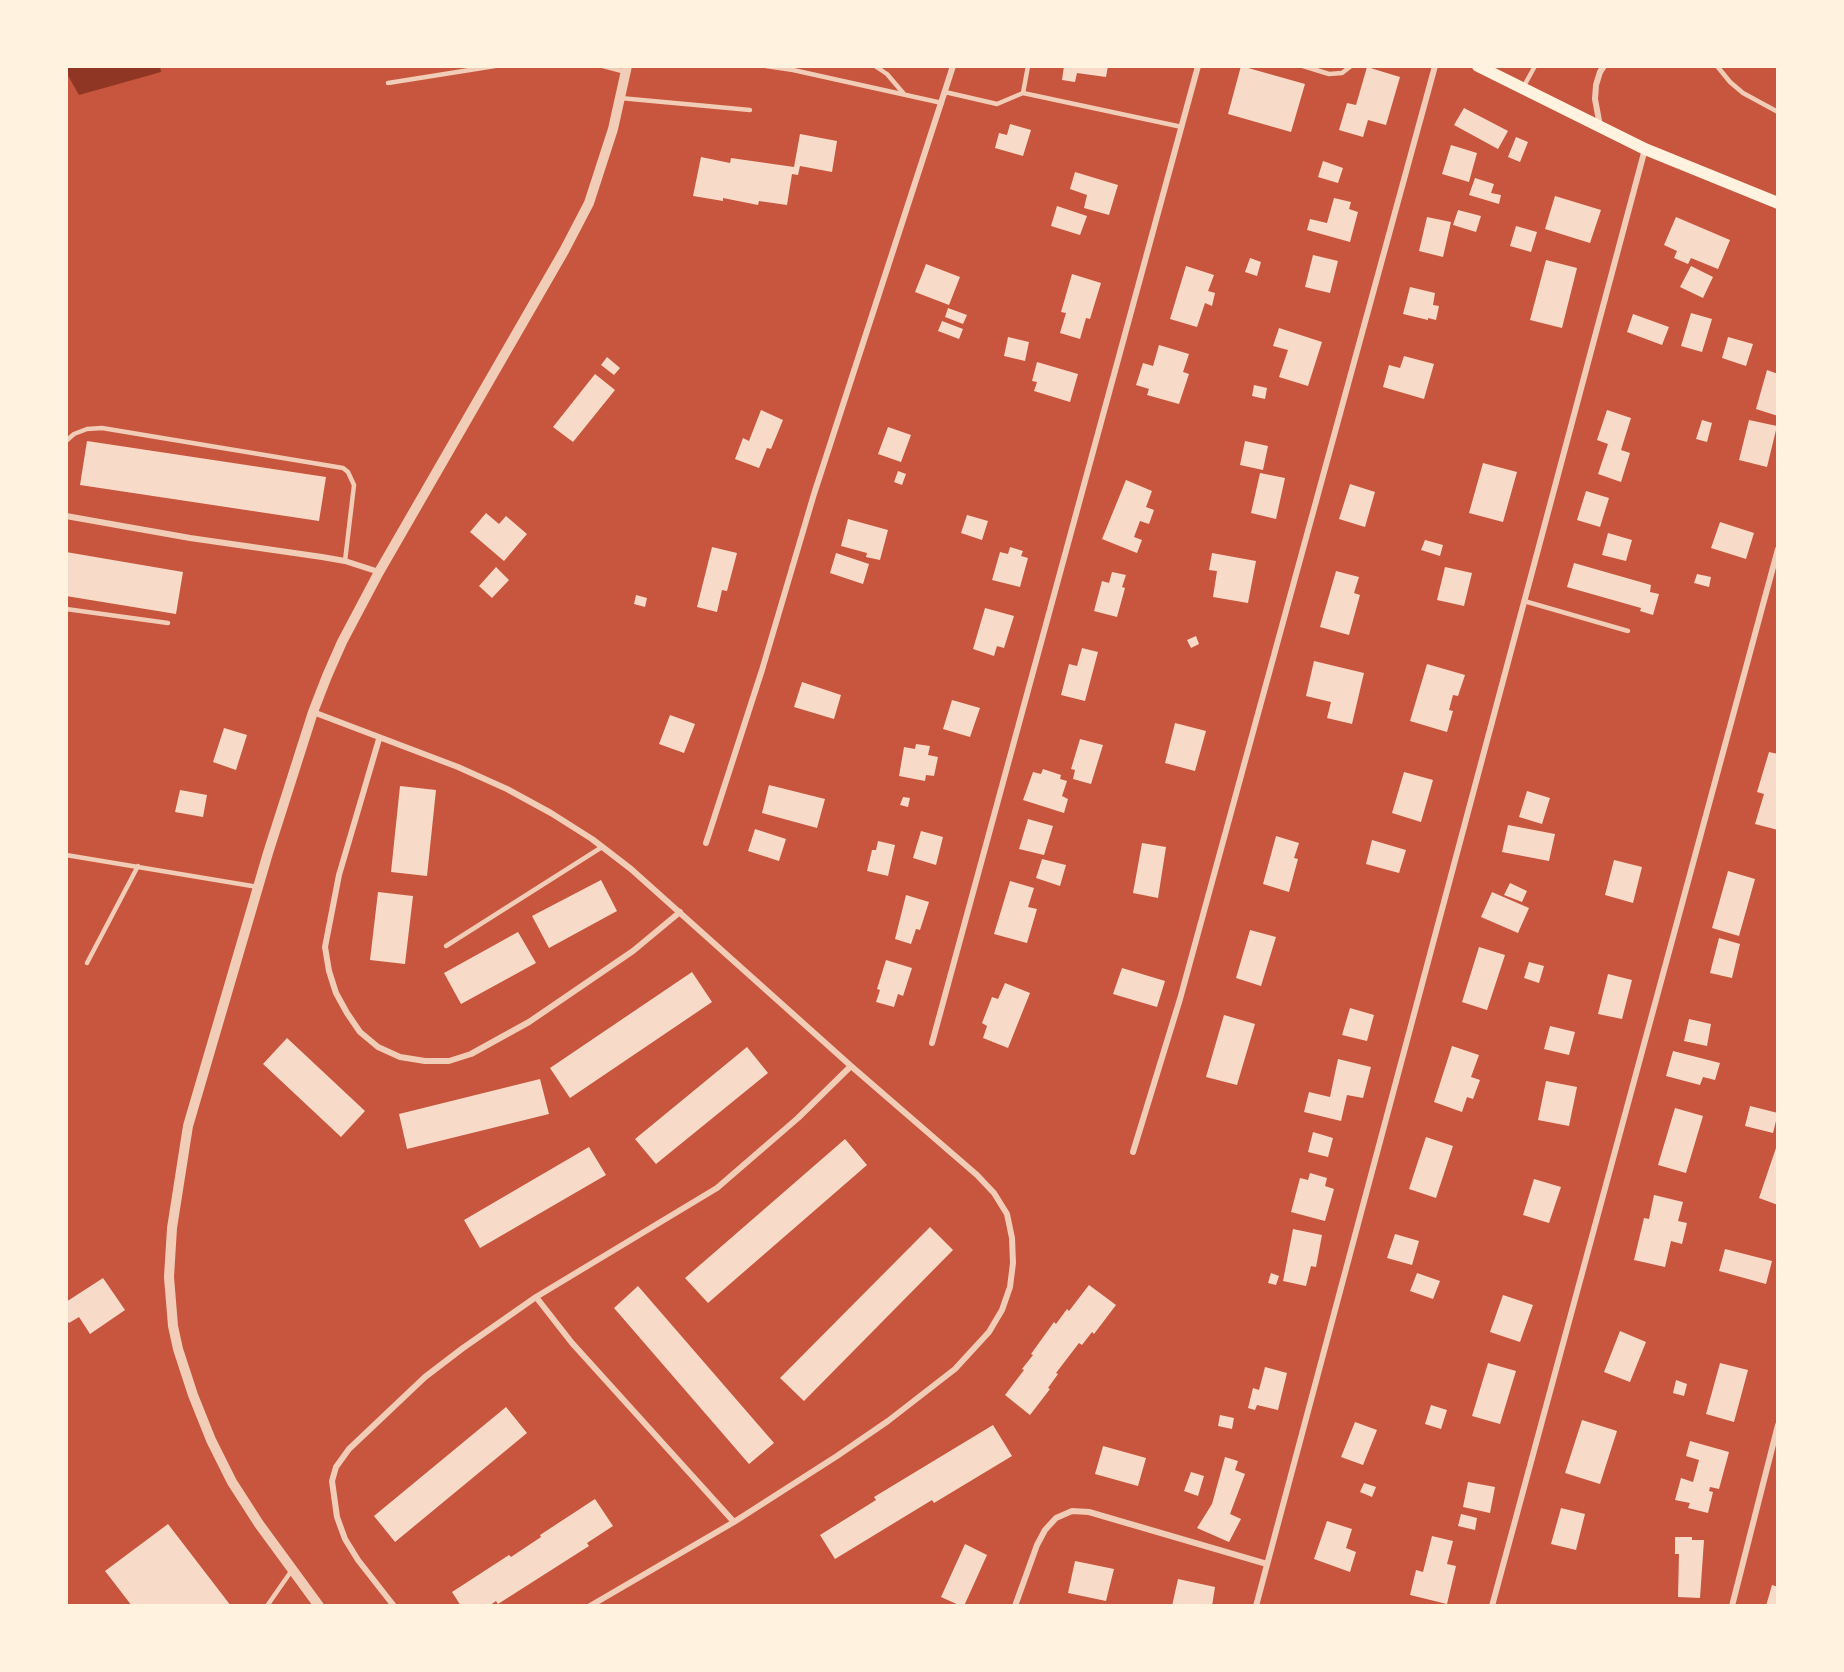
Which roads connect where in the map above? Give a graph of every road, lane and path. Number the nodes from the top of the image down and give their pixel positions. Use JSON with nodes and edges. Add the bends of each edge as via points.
{"nodes":[{"id":1,"x":495,"y":66,"type":"edge"},
{"id":2,"x":603,"y":66,"type":"edge"},
{"id":3,"x":766,"y":66,"type":"edge"},
{"id":4,"x":875,"y":66,"type":"edge"},
{"id":5,"x":953,"y":66,"type":"edge"},
{"id":6,"x":1028,"y":66,"type":"edge"},
{"id":7,"x":1198,"y":66,"type":"edge"},
{"id":8,"x":1303,"y":66,"type":"edge"},
{"id":9,"x":1351,"y":66,"type":"edge"},
{"id":10,"x":1435,"y":66,"type":"edge"},
{"id":11,"x":1478,"y":66,"type":"edge"},
{"id":12,"x":1535,"y":66,"type":"edge"},
{"id":13,"x":1604,"y":66,"type":"edge"},
{"id":14,"x":1717,"y":66,"type":"edge"},
{"id":15,"x":793,"y":68,"type":"edge"},
{"id":16,"x":626,"y":69,"type":"edge"},
{"id":17,"x":388,"y":83,"type":"dead end"},
{"id":18,"x":1523,"y":89,"type":"junction"},
{"id":19,"x":945,"y":92,"type":"junction"},
{"id":20,"x":1023,"y":93,"type":"junction"},
{"id":21,"x":904,"y":94,"type":"junction"},
{"id":22,"x":620,"y":98,"type":"junction"},
{"id":23,"x":942,"y":103,"type":"junction"},
{"id":24,"x":750,"y":110,"type":"dead end"},
{"id":25,"x":1778,"y":112,"type":"edge"},
{"id":26,"x":1182,"y":127,"type":"junction"},
{"id":27,"x":1600,"y":127,"type":"junction"},
{"id":28,"x":1645,"y":149,"type":"junction"},
{"id":29,"x":1778,"y":203,"type":"edge"},
{"id":30,"x":66,"y":441,"type":"edge"},
{"id":31,"x":66,"y":516,"type":"edge"},
{"id":32,"x":1778,"y":549,"type":"edge"},
{"id":33,"x":345,"y":561,"type":"junction"},
{"id":34,"x":379,"y":572,"type":"junction"},
{"id":35,"x":1524,"y":602,"type":"junction"},
{"id":36,"x":66,"y":609,"type":"edge"},
{"id":37,"x":168,"y":623,"type":"dead end"},
{"id":38,"x":1628,"y":632,"type":"dead end"},
{"id":39,"x":313,"y":712,"type":"junction"},
{"id":40,"x":379,"y":739,"type":"junction"},
{"id":41,"x":706,"y":843,"type":"dead end"},
{"id":42,"x":602,"y":847,"type":"junction"},
{"id":43,"x":66,"y":855,"type":"edge"},
{"id":44,"x":138,"y":866,"type":"junction"},
{"id":45,"x":258,"y":887,"type":"junction"},
{"id":46,"x":680,"y":912,"type":"junction"},
{"id":47,"x":446,"y":946,"type":"dead end"},
{"id":48,"x":87,"y":963,"type":"dead end"},
{"id":49,"x":932,"y":1043,"type":"dead end"},
{"id":50,"x":851,"y":1066,"type":"junction"},
{"id":51,"x":1133,"y":1152,"type":"dead end"},
{"id":52,"x":536,"y":1297,"type":"junction"},
{"id":53,"x":1778,"y":1425,"type":"edge"},
{"id":54,"x":734,"y":1522,"type":"junction"},
{"id":55,"x":1267,"y":1564,"type":"junction"},
{"id":56,"x":292,"y":1570,"type":"junction"},
{"id":57,"x":267,"y":1606,"type":"edge"},
{"id":58,"x":320,"y":1606,"type":"edge"},
{"id":59,"x":394,"y":1606,"type":"edge"},
{"id":60,"x":590,"y":1606,"type":"edge"},
{"id":61,"x":1015,"y":1606,"type":"edge"},
{"id":62,"x":1256,"y":1606,"type":"edge"},
{"id":63,"x":1492,"y":1606,"type":"edge"},
{"id":64,"x":1732,"y":1606,"type":"edge"}],
"edges":[{"from":1,"to":17,"type":"lane"},
{"from":2,"to":16,"type":"lane"},
{"from":3,"to":15,"type":"lane"},
{"from":4,"to":21,"type":"lane"},
{"from":5,"to":19,"type":"street"},
{"from":6,"to":20,"type":"lane"},
{"from":7,"to":26,"type":"street"},
{"from":8,"to":9,"type":"lane","via":[[1329,74]]},
{"from":10,"to":51,"type":"street","via":[[1180,999]]},
{"from":11,"to":18,"type":"main road"},
{"from":12,"to":18,"type":"lane"},
{"from":13,"to":27,"type":"street","via":[[1595,99]]},
{"from":14,"to":25,"type":"lane","via":[[1743,93]]},
{"from":15,"to":21,"type":"lane"},
{"from":16,"to":22,"type":"street"},
{"from":18,"to":27,"type":"main road"},
{"from":19,"to":20,"type":"lane","via":[[997,104]]},
{"from":19,"to":23,"type":"street"},
{"from":20,"to":26,"type":"lane"},
{"from":21,"to":23,"type":"lane"},
{"from":22,"to":24,"type":"lane"},
{"from":22,"to":34,"type":"street","via":[[589,203]]},
{"from":23,"to":41,"type":"street","via":[[814,494]]},
{"from":26,"to":49,"type":"street"},
{"from":27,"to":28,"type":"main road"},
{"from":28,"to":29,"type":"main road"},
{"from":28,"to":35,"type":"street"},
{"from":30,"to":33,"type":"lane","via":[[87,429],[102,428],[343,468],[354,485]]},
{"from":31,"to":33,"type":"street"},
{"from":32,"to":63,"type":"street"},
{"from":33,"to":34,"type":"street"},
{"from":34,"to":39,"type":"street","via":[[342,642]]},
{"from":35,"to":38,"type":"lane"},
{"from":35,"to":55,"type":"street"},
{"from":36,"to":37,"type":"lane"},
{"from":39,"to":40,"type":"street"},
{"from":39,"to":45,"type":"street"},
{"from":40,"to":42,"type":"street","via":[[507,789]]},
{"from":40,"to":46,"type":"street","via":[[339,875],[326,947],[336,993],[360,1032],[378,1047],[400,1057],[425,1061],[449,1061],[471,1054],[529,1022],[623,958]]},
{"from":42,"to":46,"type":"street"},
{"from":42,"to":47,"type":"lane"},
{"from":43,"to":44,"type":"lane"},
{"from":44,"to":45,"type":"lane"},
{"from":44,"to":48,"type":"lane"},
{"from":45,"to":56,"type":"street","via":[[188,1126],[174,1203],[170,1277],[173,1326],[192,1395],[237,1490]]},
{"from":46,"to":50,"type":"street"},
{"from":50,"to":52,"type":"street","via":[[717,1188]]},
{"from":50,"to":54,"type":"street","via":[[994,1193],[1007,1214],[1012,1238],[1010,1287],[989,1332],[955,1369],[837,1456]]},
{"from":52,"to":54,"type":"street","via":[[572,1343]]},
{"from":52,"to":59,"type":"street","via":[[425,1377],[349,1449],[336,1467],[333,1498],[345,1539]]},
{"from":53,"to":64,"type":"street"},
{"from":54,"to":60,"type":"street"},
{"from":55,"to":61,"type":"street","via":[[1089,1512],[1072,1511],[1056,1518],[1045,1530]]},
{"from":55,"to":62,"type":"street"},
{"from":56,"to":57,"type":"lane"},
{"from":56,"to":58,"type":"street"}]}
